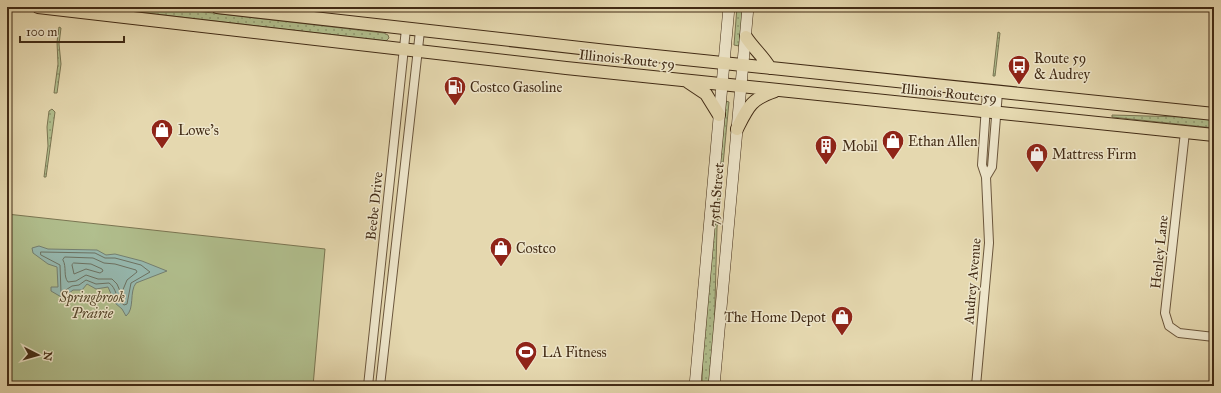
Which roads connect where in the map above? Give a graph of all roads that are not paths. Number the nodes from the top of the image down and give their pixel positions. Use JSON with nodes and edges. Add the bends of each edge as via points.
{"nodes":[{"id":1,"x":38,"y":7,"type":"edge"},
{"id":2,"x":217,"y":7,"type":"edge"},
{"id":3,"x":728,"y":7,"type":"edge"},
{"id":4,"x":748,"y":7,"type":"edge"},
{"id":5,"x":406,"y":29,"type":"junction"},
{"id":6,"x":420,"y":31,"type":"junction"},
{"id":7,"x":746,"y":37,"type":"junction"},
{"id":8,"x":404,"y":50,"type":"junction"},
{"id":9,"x":417,"y":51,"type":"junction"},
{"id":10,"x":724,"y":63,"type":"junction"},
{"id":11,"x":743,"y":66,"type":"junction"},
{"id":12,"x":770,"y":68,"type":"junction"},
{"id":13,"x":686,"y":80,"type":"junction"},
{"id":14,"x":722,"y":84,"type":"junction"},
{"id":15,"x":741,"y":86,"type":"junction"},
{"id":16,"x":777,"y":90,"type":"junction"},
{"id":17,"x":992,"y":91,"type":"junction"},
{"id":18,"x":991,"y":112,"type":"junction"},
{"id":19,"x":1214,"y":114,"type":"edge"},
{"id":20,"x":719,"y":115,"type":"junction"},
{"id":21,"x":737,"y":129,"type":"junction"},
{"id":22,"x":1185,"y":132,"type":"junction"},
{"id":23,"x":1214,"y":135,"type":"edge"},
{"id":24,"x":986,"y":178,"type":"junction"},
{"id":25,"x":1214,"y":336,"type":"edge"},
{"id":26,"x":368,"y":386,"type":"edge"},
{"id":27,"x":380,"y":386,"type":"edge"},
{"id":28,"x":695,"y":386,"type":"edge"},
{"id":29,"x":714,"y":386,"type":"edge"},
{"id":30,"x":976,"y":386,"type":"edge"}],
"edges":[{"from":1,"to":8,"type":"main road","name":"Illinois Route 59"},
{"from":2,"to":5,"type":"main road","name":"Illinois Route 59"},
{"from":3,"to":10,"type":"main road","name":"75th Street"},
{"from":4,"to":7,"type":"main road","name":"75th Street"},
{"from":5,"to":6,"type":"main road","name":"Illinois Route 59"},
{"from":5,"to":8,"type":"street","name":"Beebe Drive"},
{"from":6,"to":9,"type":"street","name":"Beebe Drive"},
{"from":6,"to":10,"type":"main road","name":"Illinois Route 59"},
{"from":7,"to":11,"type":"main road","name":"75th Street"},
{"from":7,"to":12,"type":"main road"},
{"from":8,"to":9,"type":"main road","name":"Illinois Route 59"},
{"from":8,"to":26,"type":"street","name":"Beebe Drive"},
{"from":9,"to":13,"type":"main road","name":"Illinois Route 59"},
{"from":9,"to":27,"type":"street","name":"Beebe Drive"},
{"from":10,"to":11,"type":"main road","name":"Illinois Route 59"},
{"from":10,"to":14,"type":"main road","name":"75th Street"},
{"from":11,"to":12,"type":"main road","name":"Illinois Route 59"},
{"from":11,"to":15,"type":"main road","name":"75th Street"},
{"from":12,"to":17,"type":"main road","name":"Illinois Route 59"},
{"from":13,"to":14,"type":"main road","name":"Illinois Route 59"},
{"from":13,"to":20,"type":"main road","via":[[706,94]]},
{"from":14,"to":15,"type":"main road","name":"Illinois Route 59"},
{"from":14,"to":20,"type":"main road","name":"75th Street"},
{"from":15,"to":16,"type":"main road","name":"Illinois Route 59"},
{"from":15,"to":21,"type":"main road","name":"75th Street"},
{"from":16,"to":18,"type":"main road","name":"Illinois Route 59"},
{"from":16,"to":21,"type":"main road","via":[[761,96],[750,104]]},
{"from":17,"to":18,"type":"street","name":"Audrey Avenue"},
{"from":17,"to":18,"type":"street","name":"Audrey Avenue"},
{"from":17,"to":19,"type":"main road","name":"Illinois Route 59"},
{"from":18,"to":22,"type":"main road","name":"Illinois Route 59"},
{"from":18,"to":24,"type":"street","name":"Audrey Avenue","via":[[982,165]]},
{"from":18,"to":24,"type":"street","name":"Audrey Avenue","via":[[992,167]]},
{"from":20,"to":28,"type":"main road","name":"75th Street"},
{"from":21,"to":29,"type":"main road","name":"75th Street"},
{"from":22,"to":23,"type":"main road","name":"Illinois Route 59"},
{"from":22,"to":25,"type":"street","name":"Henley Lane","via":[[1165,313],[1169,326],[1179,333]]},
{"from":24,"to":30,"type":"street","name":"Audrey Avenue","via":[[989,243]]}]}
